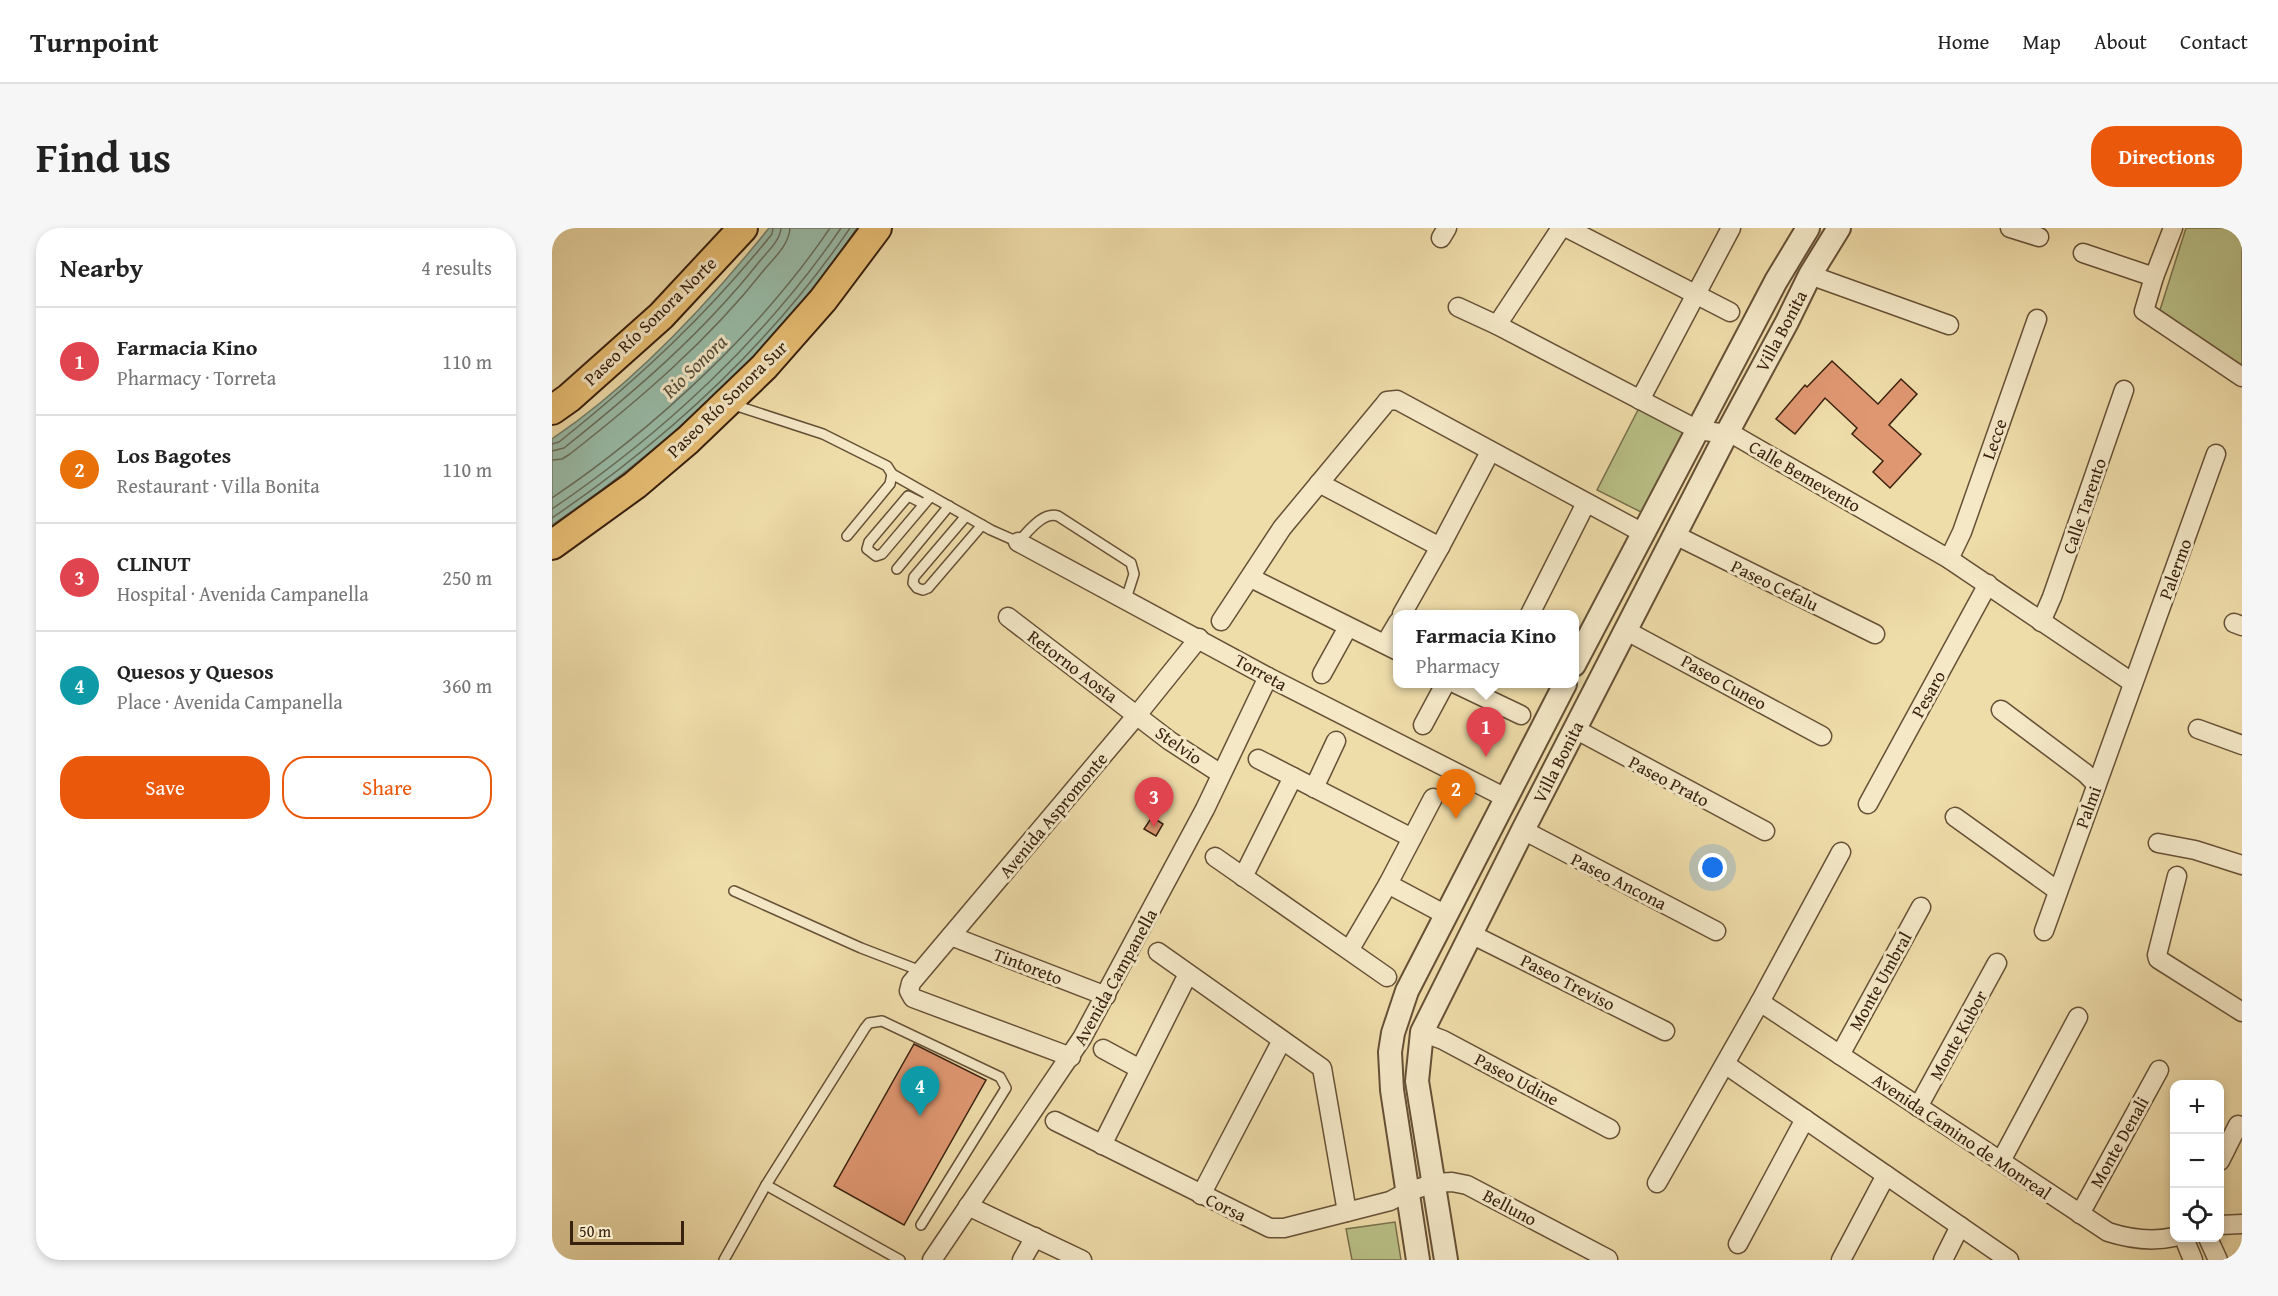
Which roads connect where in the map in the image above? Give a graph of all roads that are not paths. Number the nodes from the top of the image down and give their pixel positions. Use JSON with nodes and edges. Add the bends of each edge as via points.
{"nodes":[{"id":1,"x":742,"y":228,"type":"edge"},
{"id":2,"x":877,"y":228,"type":"edge"},
{"id":3,"x":1561,"y":228,"type":"edge"},
{"id":4,"x":1567,"y":228,"type":"edge"},
{"id":5,"x":1731,"y":228,"type":"edge"},
{"id":6,"x":1808,"y":228,"type":"edge"},
{"id":7,"x":1839,"y":228,"type":"edge"},
{"id":8,"x":2010,"y":228,"type":"edge"},
{"id":9,"x":2173,"y":228,"type":"edge"},
{"id":10,"x":2039,"y":237,"type":"dead end"},
{"id":11,"x":2083,"y":253,"type":"dead end"},
{"id":12,"x":2154,"y":277,"type":"junction"},
{"id":13,"x":1819,"y":278,"type":"junction"},
{"id":14,"x":1695,"y":294,"type":"junction"},
{"id":15,"x":1458,"y":307,"type":"dead end"},
{"id":16,"x":1730,"y":312,"type":"dead end"},
{"id":17,"x":2037,"y":319,"type":"dead end"},
{"id":18,"x":1497,"y":325,"type":"junction"},
{"id":19,"x":1949,"y":325,"type":"dead end"},
{"id":20,"x":2242,"y":377,"type":"edge"},
{"id":21,"x":2124,"y":390,"type":"dead end"},
{"id":22,"x":1640,"y":400,"type":"junction"},
{"id":23,"x":727,"y":403,"type":"junction"},
{"id":24,"x":552,"y":410,"type":"edge"},
{"id":25,"x":1698,"y":430,"type":"junction"},
{"id":26,"x":1727,"y":433,"type":"junction"},
{"id":27,"x":1490,"y":452,"type":"junction"},
{"id":28,"x":2216,"y":454,"type":"dead end"},
{"id":29,"x":892,"y":474,"type":"junction"},
{"id":30,"x":1319,"y":483,"type":"junction"},
{"id":31,"x":930,"y":496,"type":"junction"},
{"id":32,"x":1586,"y":503,"type":"junction"},
{"id":33,"x":924,"y":504,"type":"junction"},
{"id":34,"x":949,"y":506,"type":"junction"},
{"id":35,"x":966,"y":516,"type":"junction"},
{"id":36,"x":982,"y":525,"type":"junction"},
{"id":37,"x":1643,"y":533,"type":"junction"},
{"id":38,"x":1674,"y":535,"type":"junction"},
{"id":39,"x":848,"y":536,"type":"dead end"},
{"id":40,"x":1018,"y":542,"type":"junction"},
{"id":41,"x":552,"y":545,"type":"edge"},
{"id":42,"x":1440,"y":548,"type":"junction"},
{"id":43,"x":1949,"y":559,"type":"junction"},
{"id":44,"x":897,"y":569,"type":"dead end"},
{"id":45,"x":1251,"y":578,"type":"junction"},
{"id":46,"x":1988,"y":584,"type":"junction"},
{"id":47,"x":1126,"y":599,"type":"junction"},
{"id":48,"x":1405,"y":610,"type":"edge"},
{"id":49,"x":1532,"y":610,"type":"edge"},
{"id":50,"x":1008,"y":617,"type":"dead end"},
{"id":51,"x":1221,"y":621,"type":"dead end"},
{"id":52,"x":2041,"y":622,"type":"junction"},
{"id":53,"x":1348,"y":627,"type":"junction"},
{"id":54,"x":1625,"y":630,"type":"junction"},
{"id":55,"x":1875,"y":634,"type":"dead end"},
{"id":56,"x":1199,"y":638,"type":"junction"},
{"id":57,"x":1391,"y":648,"type":"edge"},
{"id":58,"x":1579,"y":657,"type":"edge"},
{"id":59,"x":1322,"y":674,"type":"dead end"},
{"id":60,"x":1268,"y":677,"type":"junction"},
{"id":61,"x":2133,"y":683,"type":"junction"},
{"id":62,"x":1443,"y":688,"type":"edge"},
{"id":63,"x":1476,"y":688,"type":"edge"},
{"id":64,"x":1563,"y":688,"type":"edge"},
{"id":65,"x":1491,"y":691,"type":"edge"},
{"id":66,"x":2001,"y":710,"type":"dead end"},
{"id":67,"x":1137,"y":715,"type":"junction"},
{"id":68,"x":1521,"y":716,"type":"dead end"},
{"id":69,"x":1423,"y":725,"type":"dead end"},
{"id":70,"x":1575,"y":729,"type":"junction"},
{"id":71,"x":2198,"y":729,"type":"dead end"},
{"id":72,"x":1822,"y":735,"type":"dead end"},
{"id":73,"x":1336,"y":741,"type":"dead end"},
{"id":74,"x":2242,"y":745,"type":"edge"},
{"id":75,"x":1258,"y":759,"type":"dead end"},
{"id":76,"x":1221,"y":774,"type":"junction"},
{"id":77,"x":1293,"y":777,"type":"junction"},
{"id":78,"x":2096,"y":784,"type":"junction"},
{"id":79,"x":1314,"y":788,"type":"junction"},
{"id":80,"x":1433,"y":798,"type":"dead end"},
{"id":81,"x":1506,"y":798,"type":"junction"},
{"id":82,"x":1868,"y":804,"type":"dead end"},
{"id":83,"x":1955,"y":817,"type":"dead end"},
{"id":84,"x":1523,"y":830,"type":"junction"},
{"id":85,"x":1765,"y":831,"type":"dead end"},
{"id":86,"x":1412,"y":838,"type":"junction"},
{"id":87,"x":2158,"y":843,"type":"dead end"},
{"id":88,"x":1841,"y":852,"type":"dead end"},
{"id":89,"x":1215,"y":857,"type":"dead end"},
{"id":90,"x":2242,"y":865,"type":"edge"},
{"id":91,"x":2177,"y":876,"type":"dead end"},
{"id":92,"x":1243,"y":877,"type":"junction"},
{"id":93,"x":1388,"y":884,"type":"junction"},
{"id":94,"x":734,"y":891,"type":"dead end"},
{"id":95,"x":2058,"y":891,"type":"junction"},
{"id":96,"x":1921,"y":907,"type":"dead end"},
{"id":97,"x":1446,"y":915,"type":"junction"},
{"id":98,"x":1716,"y":931,"type":"dead end"},
{"id":99,"x":2044,"y":931,"type":"dead end"},
{"id":100,"x":1471,"y":934,"type":"junction"},
{"id":101,"x":951,"y":936,"type":"junction"},
{"id":102,"x":1350,"y":949,"type":"junction"},
{"id":103,"x":1158,"y":952,"type":"dead end"},
{"id":104,"x":1997,"y":963,"type":"dead end"},
{"id":105,"x":921,"y":971,"type":"junction"},
{"id":106,"x":1188,"y":974,"type":"junction"},
{"id":107,"x":1387,"y":977,"type":"dead end"},
{"id":108,"x":1106,"y":996,"type":"junction"},
{"id":109,"x":1760,"y":1002,"type":"junction"},
{"id":110,"x":2242,"y":1012,"type":"edge"},
{"id":111,"x":2078,"y":1017,"type":"dead end"},
{"id":112,"x":1665,"y":1031,"type":"dead end"},
{"id":113,"x":1422,"y":1032,"type":"junction"},
{"id":114,"x":1282,"y":1040,"type":"junction"},
{"id":115,"x":1103,"y":1049,"type":"dead end"},
{"id":116,"x":1840,"y":1055,"type":"junction"},
{"id":117,"x":1071,"y":1057,"type":"junction"},
{"id":118,"x":1725,"y":1064,"type":"junction"},
{"id":119,"x":1140,"y":1069,"type":"junction"},
{"id":120,"x":2158,"y":1070,"type":"dead end"},
{"id":121,"x":1918,"y":1107,"type":"junction"},
{"id":122,"x":1805,"y":1119,"type":"junction"},
{"id":123,"x":1055,"y":1121,"type":"dead end"},
{"id":124,"x":2238,"y":1125,"type":"dead end"},
{"id":125,"x":1610,"y":1129,"type":"dead end"},
{"id":126,"x":1102,"y":1145,"type":"junction"},
{"id":127,"x":2224,"y":1153,"type":"edge"},
{"id":128,"x":2001,"y":1161,"type":"junction"},
{"id":129,"x":1886,"y":1175,"type":"junction"},
{"id":130,"x":1435,"y":1183,"type":"junction"},
{"id":131,"x":1657,"y":1183,"type":"dead end"},
{"id":132,"x":766,"y":1185,"type":"junction"},
{"id":133,"x":1407,"y":1192,"type":"junction"},
{"id":134,"x":1201,"y":1195,"type":"junction"},
{"id":135,"x":968,"y":1206,"type":"junction"},
{"id":136,"x":1347,"y":1212,"type":"junction"},
{"id":137,"x":2080,"y":1214,"type":"junction"},
{"id":138,"x":2242,"y":1224,"type":"edge"},
{"id":139,"x":921,"y":1225,"type":"dead end"},
{"id":140,"x":2224,"y":1225,"type":"edge"},
{"id":141,"x":1960,"y":1226,"type":"junction"},
{"id":142,"x":1035,"y":1237,"type":"junction"},
{"id":143,"x":2170,"y":1238,"type":"edge"},
{"id":144,"x":2186,"y":1242,"type":"edge"},
{"id":145,"x":2210,"y":1242,"type":"edge"},
{"id":146,"x":1738,"y":1244,"type":"dead end"},
{"id":147,"x":1608,"y":1259,"type":"edge"},
{"id":148,"x":724,"y":1260,"type":"edge"},
{"id":149,"x":900,"y":1260,"type":"edge"},
{"id":150,"x":932,"y":1260,"type":"edge"},
{"id":151,"x":1022,"y":1260,"type":"edge"},
{"id":152,"x":1082,"y":1260,"type":"edge"},
{"id":153,"x":1418,"y":1260,"type":"edge"},
{"id":154,"x":1446,"y":1260,"type":"edge"},
{"id":155,"x":1841,"y":1260,"type":"edge"},
{"id":156,"x":1943,"y":1260,"type":"edge"},
{"id":157,"x":2009,"y":1260,"type":"edge"},
{"id":158,"x":2193,"y":1260,"type":"edge"},
{"id":159,"x":2218,"y":1260,"type":"edge"}],
"edges":[{"from":1,"to":24,"type":"main road","name":"Paseo Río Sonora Norte","via":[[660,316]]},
{"from":2,"to":23,"type":"main road","name":"Paseo Río Sonora Sur","via":[[823,300]]},
{"from":3,"to":18,"type":"street"},
{"from":4,"to":14,"type":"street"},
{"from":5,"to":14,"type":"street"},
{"from":6,"to":25,"type":"street","name":"Villa Bonita"},
{"from":7,"to":13,"type":"street","name":"Villa Bonita"},
{"from":8,"to":10,"type":"street"},
{"from":9,"to":12,"type":"street"},
{"from":11,"to":12,"type":"street"},
{"from":12,"to":20,"type":"street","via":[[2143,308],[2145,313]]},
{"from":13,"to":19,"type":"street"},
{"from":13,"to":26,"type":"street","name":"Villa Bonita","via":[[1787,322]]},
{"from":14,"to":16,"type":"street"},
{"from":14,"to":22,"type":"street"},
{"from":15,"to":18,"type":"street","name":"Calle Bemevento"},
{"from":17,"to":43,"type":"street","name":"Lecce"},
{"from":18,"to":22,"type":"street","name":"Calle Bemevento"},
{"from":21,"to":52,"type":"street","name":"Calle Tarento"},
{"from":22,"to":25,"type":"street","name":"Calle Bemevento"},
{"from":23,"to":29,"type":"lane","via":[[823,434],[887,466]]},
{"from":23,"to":41,"type":"main road","name":"Paseo Río Sonora Sur","via":[[635,485]]},
{"from":25,"to":26,"type":"street","name":"Calle Bemevento"},
{"from":25,"to":37,"type":"street","name":"Villa Bonita"},
{"from":26,"to":38,"type":"street","name":"Villa Bonita"},
{"from":26,"to":43,"type":"street","name":"Calle Bemevento"},
{"from":27,"to":30,"type":"street","via":[[1392,400]]},
{"from":27,"to":32,"type":"street"},
{"from":27,"to":42,"type":"street"},
{"from":28,"to":61,"type":"street","name":"Palermo"},
{"from":29,"to":31,"type":"lane"},
{"from":29,"to":39,"type":"lane","via":[[891,484]]},
{"from":30,"to":42,"type":"street"},
{"from":30,"to":45,"type":"street","via":[[1282,528]]},
{"from":31,"to":33,"type":"lane"},
{"from":31,"to":34,"type":"lane"},
{"from":32,"to":37,"type":"street"},
{"from":32,"to":49,"type":"street"},
{"from":33,"to":33,"type":"lane","via":[[908,496],[869,542],[870,554],[882,554]]},
{"from":34,"to":35,"type":"lane"},
{"from":34,"to":44,"type":"lane"},
{"from":35,"to":36,"type":"lane"},
{"from":35,"to":36,"type":"lane","via":[[914,577],[917,588],[928,588]]},
{"from":36,"to":40,"type":"lane"},
{"from":37,"to":58,"type":"street","name":"Villa Bonita"},
{"from":38,"to":54,"type":"street","name":"Villa Bonita"},
{"from":38,"to":55,"type":"street","name":"Paseo Cefalu"},
{"from":40,"to":47,"type":"street","name":"Torreta"},
{"from":40,"to":47,"type":"lane","via":[[1045,517],[1058,516],[1131,563],[1134,574]]},
{"from":42,"to":48,"type":"street"},
{"from":43,"to":46,"type":"street","name":"Calle Bemevento"},
{"from":45,"to":51,"type":"street"},
{"from":45,"to":53,"type":"street"},
{"from":46,"to":52,"type":"street","name":"Calle Bemevento"},
{"from":46,"to":82,"type":"street","name":"Pesaro"},
{"from":47,"to":56,"type":"street","name":"Torreta"},
{"from":50,"to":67,"type":"street","name":"Retorno Aosta"},
{"from":52,"to":61,"type":"street","name":"Calle Bemevento"},
{"from":53,"to":57,"type":"street"},
{"from":53,"to":59,"type":"street"},
{"from":54,"to":70,"type":"street","name":"Villa Bonita"},
{"from":54,"to":72,"type":"street","name":"Paseo Cuneo"},
{"from":56,"to":60,"type":"street","name":"Torreta"},
{"from":56,"to":67,"type":"street","name":"Avenida Aspromonte"},
{"from":60,"to":76,"type":"street","name":"Avenida Campanella"},
{"from":60,"to":81,"type":"street","name":"Torreta"},
{"from":61,"to":78,"type":"street","name":"Palmi"},
{"from":62,"to":69,"type":"street"},
{"from":63,"to":65,"type":"street"},
{"from":64,"to":81,"type":"street","name":"Villa Bonita"},
{"from":65,"to":68,"type":"street"},
{"from":66,"to":78,"type":"street"},
{"from":67,"to":76,"type":"street","name":"Stelvio"},
{"from":67,"to":101,"type":"street","name":"Avenida Aspromonte"},
{"from":70,"to":84,"type":"street","name":"Villa Bonita"},
{"from":70,"to":85,"type":"street","name":"Paseo Prato"},
{"from":71,"to":74,"type":"street"},
{"from":73,"to":79,"type":"street"},
{"from":75,"to":77,"type":"street"},
{"from":76,"to":108,"type":"street","name":"Avenida Campanella"},
{"from":77,"to":79,"type":"street"},
{"from":77,"to":92,"type":"street"},
{"from":78,"to":95,"type":"street","name":"Palmi"},
{"from":79,"to":86,"type":"street"},
{"from":80,"to":86,"type":"street"},
{"from":81,"to":97,"type":"street","name":"Villa Bonita"},
{"from":83,"to":95,"type":"street"},
{"from":84,"to":98,"type":"street","name":"Paseo Ancona"},
{"from":84,"to":100,"type":"street","name":"Villa Bonita"},
{"from":86,"to":93,"type":"street"},
{"from":87,"to":90,"type":"street"},
{"from":88,"to":109,"type":"street"},
{"from":89,"to":92,"type":"street"},
{"from":91,"to":110,"type":"street","via":[[2158,959]]},
{"from":92,"to":102,"type":"street"},
{"from":93,"to":97,"type":"street"},
{"from":93,"to":102,"type":"street"},
{"from":94,"to":105,"type":"lane"},
{"from":95,"to":99,"type":"street","name":"Palmi"},
{"from":96,"to":116,"type":"street","name":"Monte Umbral"},
{"from":97,"to":133,"type":"street","name":"Villa Bonita","via":[[1407,991],[1392,1033],[1392,1090]]},
{"from":100,"to":112,"type":"street","name":"Paseo Treviso"},
{"from":100,"to":113,"type":"street","name":"Villa Bonita"},
{"from":101,"to":105,"type":"street","name":"Avenida Aspromonte"},
{"from":101,"to":108,"type":"street","name":"Tintoreto"},
{"from":102,"to":107,"type":"street"},
{"from":103,"to":106,"type":"street"},
{"from":104,"to":121,"type":"street","name":"Monte Kubor"},
{"from":105,"to":117,"type":"street","name":"Avenida Aspromonte","via":[[911,983],[909,992],[913,998]]},
{"from":106,"to":114,"type":"street"},
{"from":106,"to":119,"type":"street"},
{"from":108,"to":117,"type":"street","name":"Avenida Campanella"},
{"from":109,"to":116,"type":"street","name":"Avenida Camino de Monreal"},
{"from":109,"to":118,"type":"street"},
{"from":111,"to":128,"type":"street"},
{"from":113,"to":125,"type":"street","name":"Paseo Udine"},
{"from":113,"to":130,"type":"street","name":"Villa Bonita","via":[[1418,1081]]},
{"from":114,"to":134,"type":"street"},
{"from":114,"to":136,"type":"street","via":[[1324,1072]]},
{"from":115,"to":119,"type":"street"},
{"from":116,"to":121,"type":"street","name":"Avenida Camino de Monreal"},
{"from":117,"to":135,"type":"street","name":"Avenida Campanella"},
{"from":118,"to":122,"type":"street"},
{"from":118,"to":131,"type":"street"},
{"from":119,"to":126,"type":"street"},
{"from":120,"to":137,"type":"street","name":"Monte Denali"},
{"from":121,"to":128,"type":"street","name":"Avenida Camino de Monreal"},
{"from":122,"to":129,"type":"street"},
{"from":122,"to":146,"type":"street"},
{"from":123,"to":126,"type":"street","name":"Corsa"},
{"from":124,"to":127,"type":"street"},
{"from":126,"to":134,"type":"street","name":"Corsa"},
{"from":128,"to":137,"type":"street","name":"Avenida Camino de Monreal"},
{"from":129,"to":141,"type":"street"},
{"from":129,"to":155,"type":"street"},
{"from":130,"to":133,"type":"street","name":"Belluno"},
{"from":130,"to":147,"type":"street","name":"Belluno","via":[[1467,1185]]},
{"from":130,"to":154,"type":"street","name":"Villa Bonita"},
{"from":132,"to":139,"type":"lane","via":[[865,1028],[869,1023],[882,1021],[1000,1077],[1006,1088]]},
{"from":132,"to":148,"type":"lane"},
{"from":132,"to":149,"type":"lane"},
{"from":133,"to":136,"type":"street","name":"Corsa","via":[[1390,1201]]},
{"from":133,"to":153,"type":"street","name":"Villa Bonita"},
{"from":134,"to":136,"type":"street","name":"Corsa","via":[[1276,1229]]},
{"from":135,"to":142,"type":"street"},
{"from":135,"to":150,"type":"street","name":"Avenida Campanella"},
{"from":137,"to":143,"type":"street","name":"Avenida Camino de Monreal","via":[[2108,1232],[2127,1238]]},
{"from":138,"to":140,"type":"street"},
{"from":141,"to":156,"type":"street"},
{"from":141,"to":157,"type":"street"},
{"from":142,"to":151,"type":"street"},
{"from":142,"to":152,"type":"street"},
{"from":144,"to":158,"type":"street"},
{"from":145,"to":159,"type":"street"}]}
